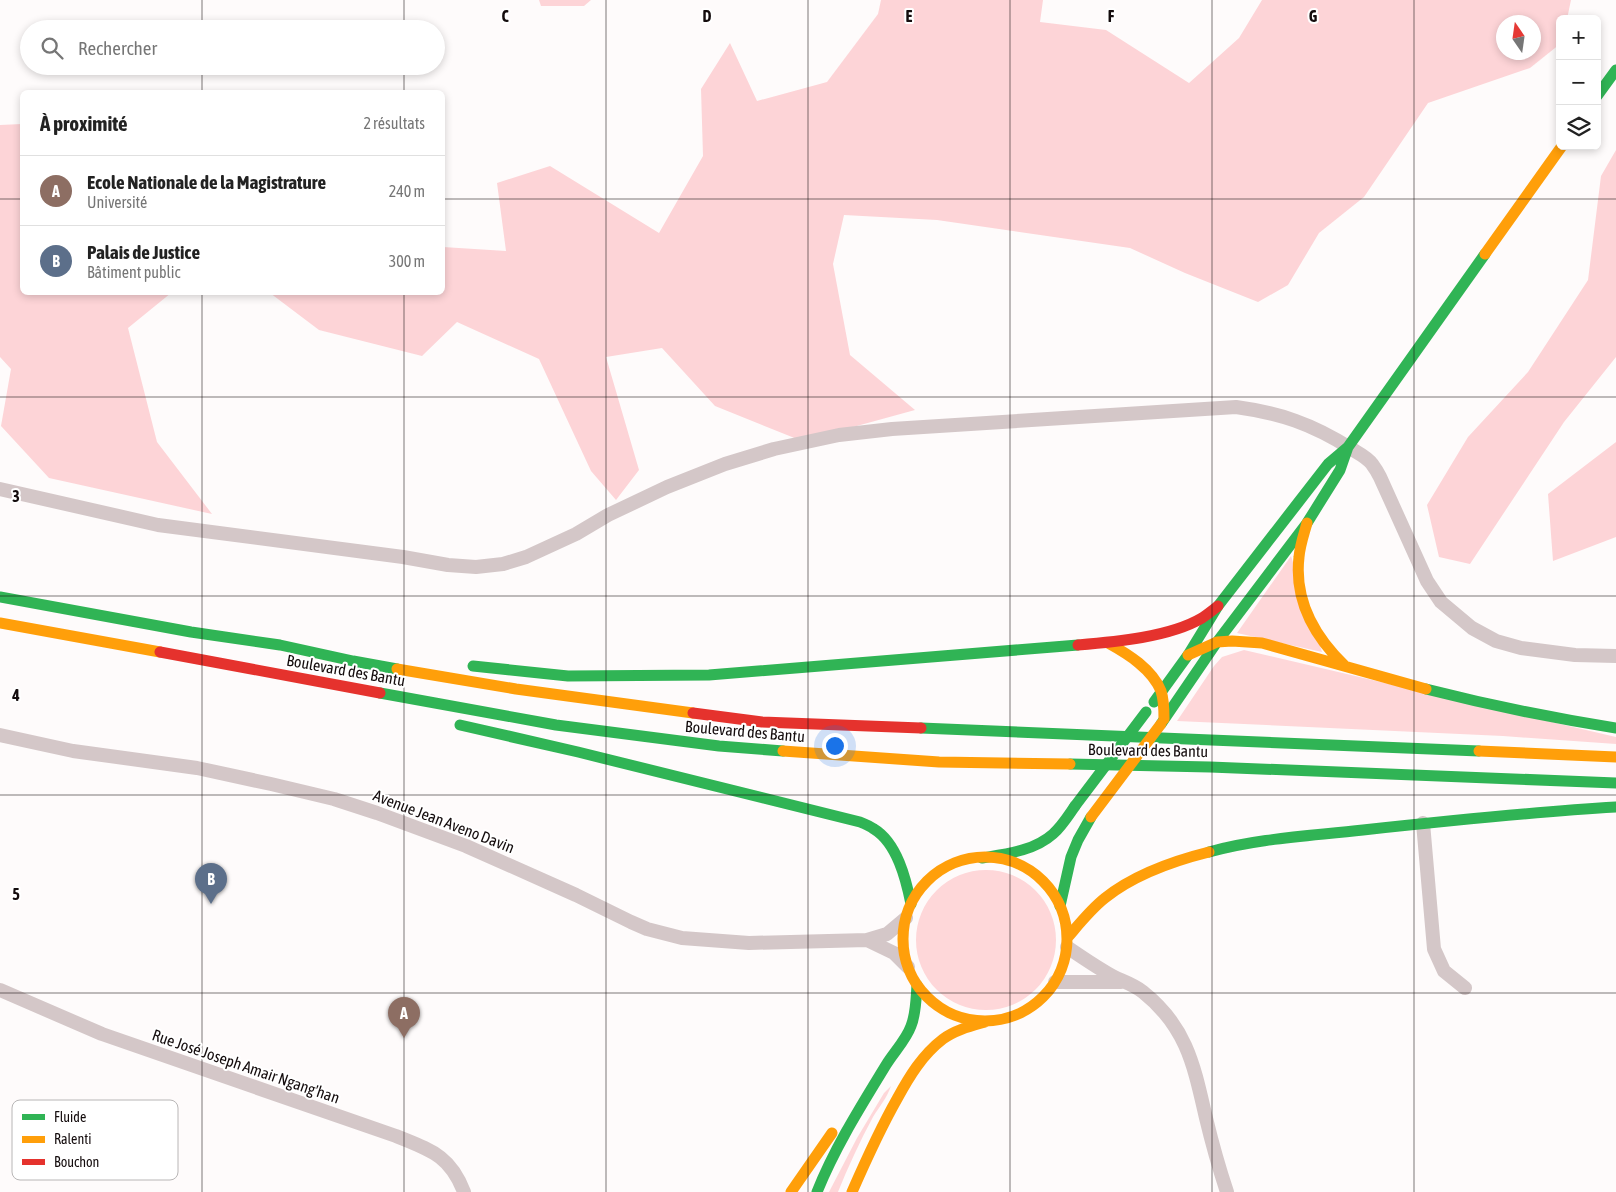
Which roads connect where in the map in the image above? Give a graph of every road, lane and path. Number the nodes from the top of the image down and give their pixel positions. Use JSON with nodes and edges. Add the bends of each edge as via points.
{"nodes":[{"id":1,"x":1616,"y":70,"type":"edge"},
{"id":2,"x":1601,"y":91,"type":"edge"},
{"id":3,"x":1559,"y":150,"type":"edge"},
{"id":4,"x":1348,"y":447,"type":"junction"},
{"id":5,"x":0,"y":489,"type":"edge"},
{"id":6,"x":1307,"y":523,"type":"junction"},
{"id":7,"x":0,"y":597,"type":"edge"},
{"id":8,"x":1218,"y":606,"type":"junction"},
{"id":9,"x":0,"y":623,"type":"edge"},
{"id":10,"x":1217,"y":642,"type":"junction"},
{"id":11,"x":1108,"y":643,"type":"junction"},
{"id":12,"x":280,"y":645,"type":"junction"},
{"id":13,"x":1188,"y":655,"type":"junction"},
{"id":14,"x":177,"y":656,"type":"junction"},
{"id":15,"x":1616,"y":656,"type":"edge"},
{"id":16,"x":399,"y":658,"type":"dead end"},
{"id":17,"x":459,"y":664,"type":"dead end"},
{"id":18,"x":1346,"y":666,"type":"junction"},
{"id":19,"x":293,"y":688,"type":"dead end"},
{"id":20,"x":1161,"y":692,"type":"junction"},
{"id":21,"x":1162,"y":721,"type":"junction"},
{"id":22,"x":452,"y":723,"type":"dead end"},
{"id":23,"x":1616,"y":728,"type":"edge"},
{"id":24,"x":0,"y":735,"type":"edge"},
{"id":25,"x":1616,"y":757,"type":"edge"},
{"id":26,"x":1616,"y":783,"type":"edge"},
{"id":27,"x":1616,"y":807,"type":"edge"},
{"id":28,"x":1423,"y":823,"type":"junction"},
{"id":29,"x":982,"y":858,"type":"junction"},
{"id":30,"x":911,"y":904,"type":"junction"},
{"id":31,"x":1060,"y":906,"type":"junction"},
{"id":32,"x":906,"y":918,"type":"junction"},
{"id":33,"x":867,"y":940,"type":"junction"},
{"id":34,"x":1067,"y":942,"type":"junction"},
{"id":35,"x":908,"y":967,"type":"junction"},
{"id":36,"x":1055,"y":982,"type":"junction"},
{"id":37,"x":1124,"y":982,"type":"junction"},
{"id":38,"x":917,"y":985,"type":"junction"},
{"id":39,"x":1465,"y":988,"type":"dead end"},
{"id":40,"x":0,"y":990,"type":"edge"},
{"id":41,"x":994,"y":1020,"type":"junction"},
{"id":42,"x":892,"y":1055,"type":"junction"},
{"id":43,"x":867,"y":1156,"type":"junction"},
{"id":44,"x":464,"y":1192,"type":"edge"},
{"id":45,"x":791,"y":1192,"type":"edge"},
{"id":46,"x":816,"y":1192,"type":"edge"},
{"id":47,"x":843,"y":1192,"type":"edge"},
{"id":48,"x":852,"y":1192,"type":"edge"},
{"id":49,"x":1227,"y":1192,"type":"edge"}],
"edges":[{"from":1,"to":2,"type":"main road"},
{"from":3,"to":4,"type":"main road"},
{"from":4,"to":5,"type":"street","via":[[1300,421],[1264,410],[1236,407],[892,429],[838,436],[774,449],[725,464],[667,487],[526,557],[476,567],[158,525]]},
{"from":4,"to":6,"type":"main road","via":[[1340,470]]},
{"from":4,"to":8,"type":"main road","via":[[1328,464]]},
{"from":4,"to":15,"type":"street","via":[[1373,464],[1424,575],[1441,602],[1472,628],[1496,641],[1521,648]]},
{"from":6,"to":10,"type":"main road"},
{"from":6,"to":18,"type":"main road","via":[[1299,577],[1304,605],[1323,643]]},
{"from":7,"to":12,"type":"main road","name":"Boulevard des Bantu"},
{"from":8,"to":11,"type":"main road","via":[[1202,618],[1172,631]]},
{"from":8,"to":13,"type":"main road"},
{"from":9,"to":14,"type":"main road","name":"Boulevard des Bantu"},
{"from":10,"to":13,"type":"main road"},
{"from":10,"to":18,"type":"main road","via":[[1262,643]]},
{"from":10,"to":21,"type":"main road"},
{"from":11,"to":17,"type":"main road","via":[[709,675],[568,676]]},
{"from":11,"to":20,"type":"main road","via":[[1151,675]]},
{"from":12,"to":16,"type":"main road"},
{"from":12,"to":25,"type":"main road","name":"Boulevard des Bantu","via":[[516,690],[762,722]]},
{"from":13,"to":20,"type":"main road"},
{"from":14,"to":19,"type":"main road","via":[[246,678]]},
{"from":14,"to":26,"type":"main road","name":"Boulevard des Bantu","via":[[556,725],[719,746],[939,762],[1210,767]]},
{"from":18,"to":23,"type":"main road","via":[[1481,703]]},
{"from":20,"to":21,"type":"main road"},
{"from":20,"to":29,"type":"main road","bridge":true,"via":[[1058,830],[1021,850]]},
{"from":21,"to":31,"type":"main road","bridge":true,"via":[[1091,817],[1078,840]]},
{"from":22,"to":30,"type":"main road","via":[[860,822],[890,843],[906,879]]},
{"from":24,"to":33,"type":"street","name":"Avenue Jean Aveno Davin","via":[[73,751],[197,768],[334,799],[466,846],[647,929],[682,938],[749,943]]},
{"from":27,"to":28,"type":"main road"},
{"from":28,"to":34,"type":"main road","via":[[1252,843],[1191,856],[1140,877],[1107,896],[1089,911]]},
{"from":28,"to":39,"type":"street","via":[[1434,949],[1444,971]]},
{"from":29,"to":30,"type":"main road","via":[[945,868],[926,883]]},
{"from":29,"to":31,"type":"main road","via":[[1006,861],[1028,870],[1052,892]]},
{"from":30,"to":32,"type":"main road"},
{"from":31,"to":34,"type":"main road"},
{"from":32,"to":33,"type":"street","via":[[887,934]]},
{"from":32,"to":35,"type":"main road","via":[[903,942]]},
{"from":33,"to":35,"type":"street","via":[[894,953]]},
{"from":34,"to":36,"type":"main road","via":[[1064,962]]},
{"from":34,"to":37,"type":"street","via":[[1095,966]]},
{"from":35,"to":38,"type":"main road"},
{"from":36,"to":37,"type":"street"},
{"from":36,"to":41,"type":"main road","via":[[1033,1005],[1014,1016]]},
{"from":37,"to":49,"type":"street","via":[[1154,1001],[1182,1037],[1193,1065]]},
{"from":38,"to":41,"type":"main road","via":[[934,1004],[951,1013],[968,1019]]},
{"from":38,"to":42,"type":"main road","via":[[911,1028]]},
{"from":40,"to":44,"type":"street","name":"Rue José Joseph Amair Ngang'han","via":[[102,1034],[431,1150],[448,1162],[460,1179]]},
{"from":41,"to":43,"type":"main road","via":[[950,1035],[931,1050],[905,1084]]},
{"from":42,"to":45,"type":"main road","via":[[861,1092]]},
{"from":42,"to":46,"type":"main road","via":[[858,1108]]},
{"from":43,"to":47,"type":"main road"},
{"from":43,"to":48,"type":"main road"}]}
